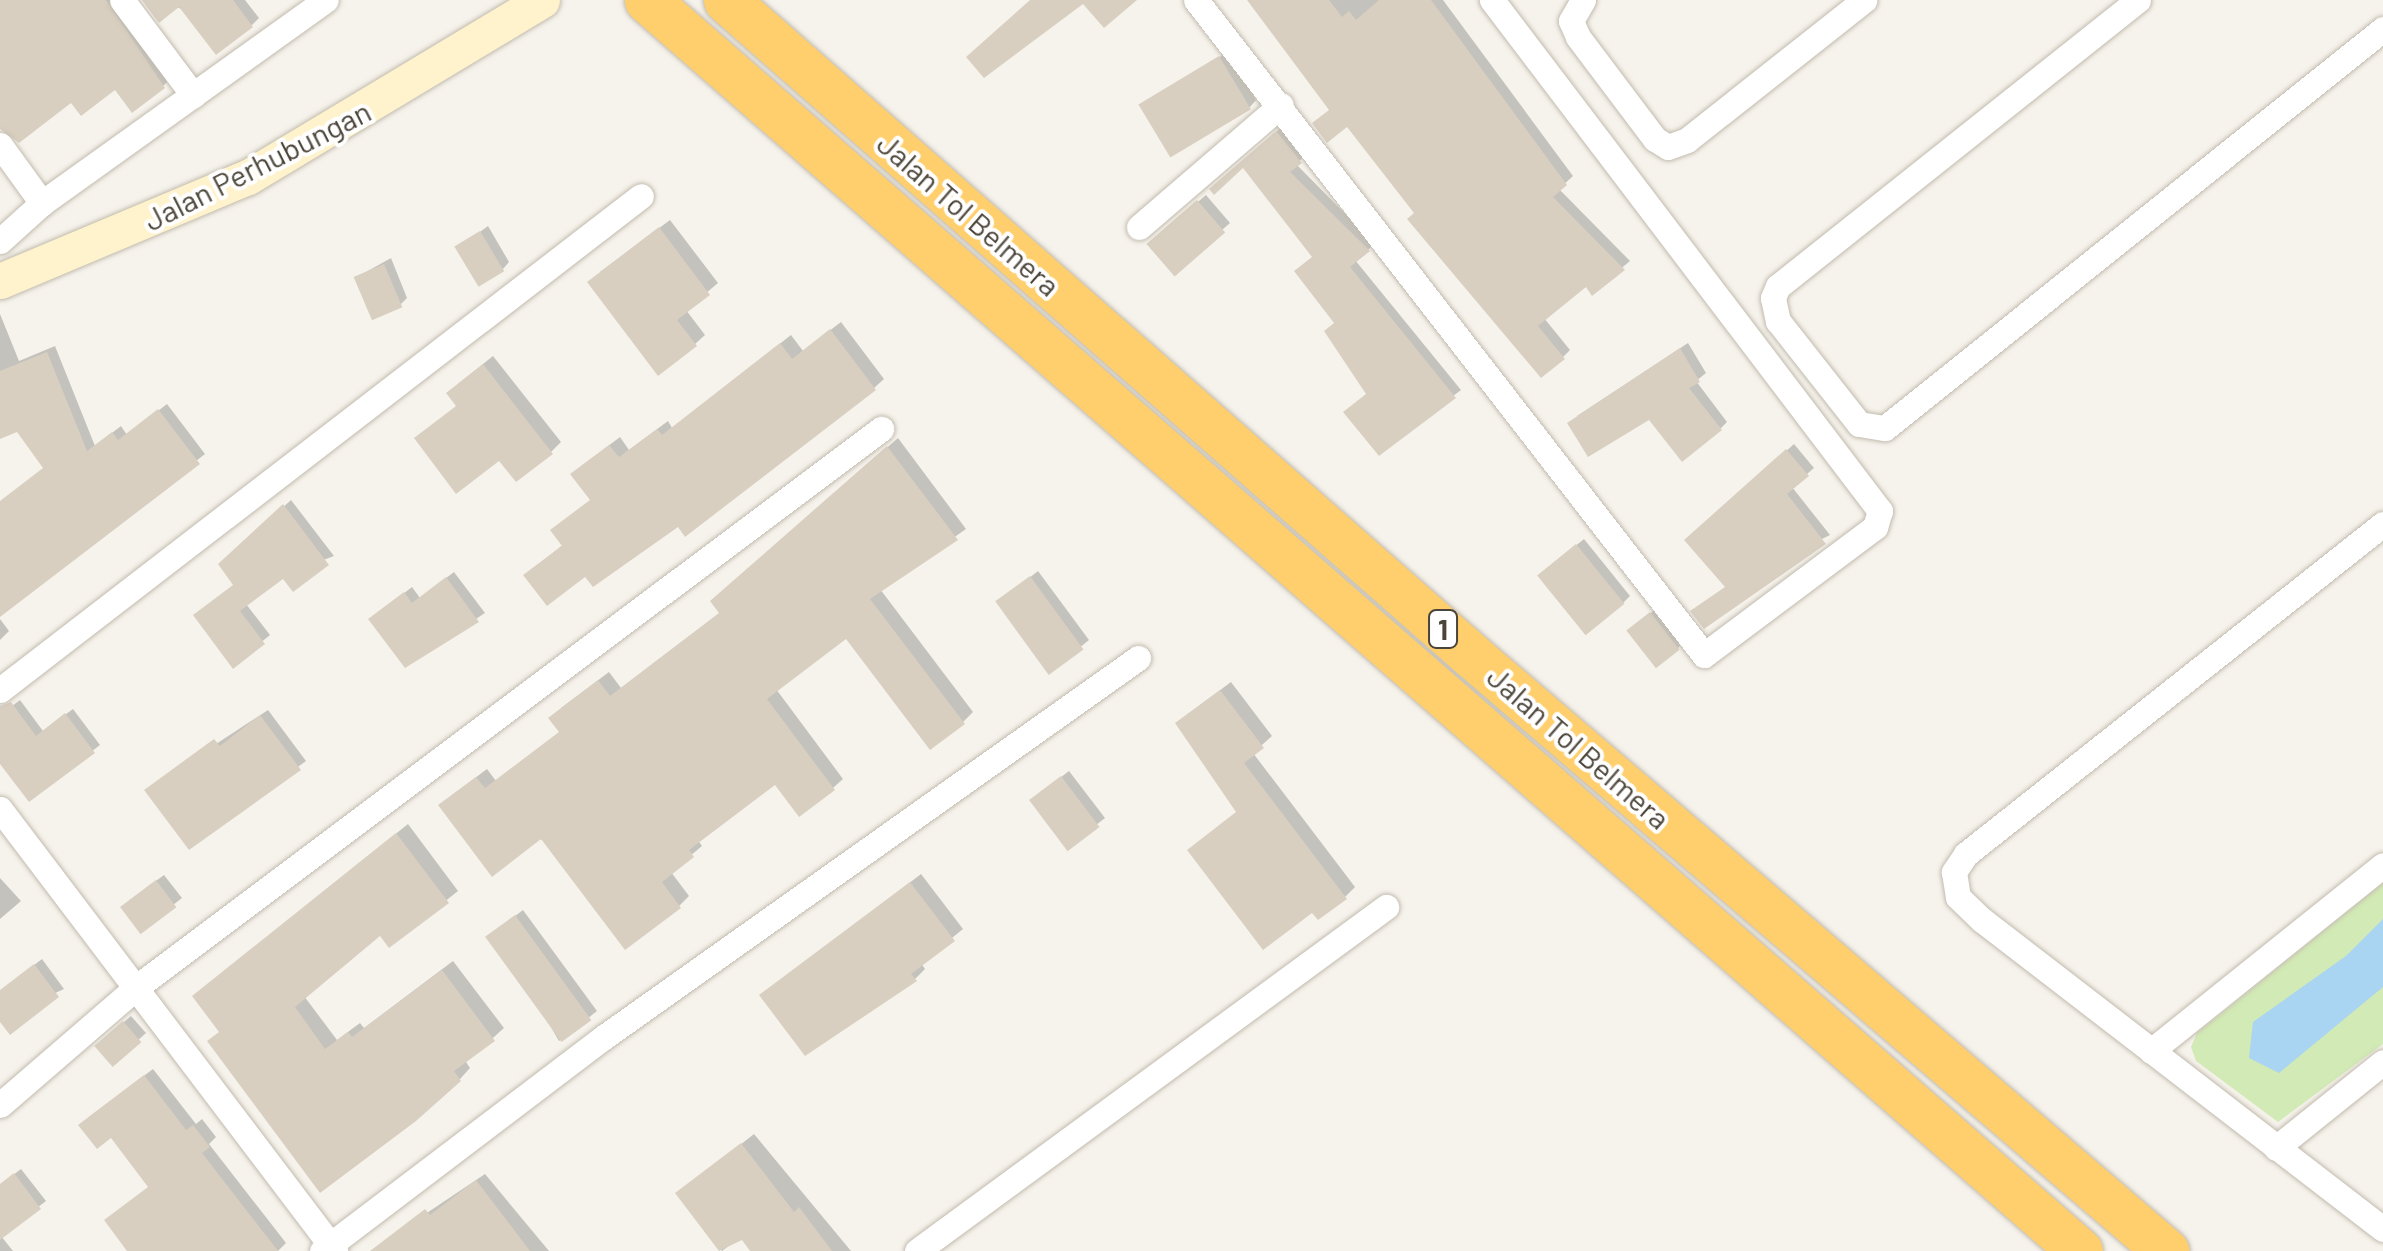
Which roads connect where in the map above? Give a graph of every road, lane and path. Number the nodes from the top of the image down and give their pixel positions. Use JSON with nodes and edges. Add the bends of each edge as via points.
{"nodes":[{"id":1,"x":122,"y":0,"type":"edge"},
{"id":2,"x":326,"y":0,"type":"edge"},
{"id":3,"x":542,"y":0,"type":"edge"},
{"id":4,"x":647,"y":0,"type":"edge"},
{"id":5,"x":726,"y":0,"type":"edge"},
{"id":6,"x":1196,"y":0,"type":"edge"},
{"id":7,"x":1492,"y":0,"type":"edge"},
{"id":8,"x":1583,"y":0,"type":"edge"},
{"id":9,"x":1864,"y":0,"type":"edge"},
{"id":10,"x":2138,"y":0,"type":"edge"},
{"id":11,"x":2383,"y":28,"type":"edge"},
{"id":12,"x":193,"y":95,"type":"junction"},
{"id":13,"x":1281,"y":105,"type":"junction"},
{"id":14,"x":0,"y":145,"type":"edge"},
{"id":15,"x":640,"y":196,"type":"dead end"},
{"id":16,"x":42,"y":203,"type":"junction"},
{"id":17,"x":1139,"y":227,"type":"dead end"},
{"id":18,"x":0,"y":241,"type":"edge"},
{"id":19,"x":0,"y":281,"type":"edge"},
{"id":20,"x":881,"y":429,"type":"dead end"},
{"id":21,"x":2383,"y":524,"type":"edge"},
{"id":22,"x":1138,"y":658,"type":"dead end"},
{"id":23,"x":0,"y":690,"type":"edge"},
{"id":24,"x":0,"y":809,"type":"edge"},
{"id":25,"x":2383,"y":865,"type":"edge"},
{"id":26,"x":1386,"y":907,"type":"dead end"},
{"id":27,"x":138,"y":986,"type":"junction"},
{"id":28,"x":2151,"y":1050,"type":"junction"},
{"id":29,"x":2383,"y":1062,"type":"edge"},
{"id":30,"x":0,"y":1105,"type":"edge"},
{"id":31,"x":2276,"y":1148,"type":"junction"},
{"id":32,"x":2383,"y":1229,"type":"edge"},
{"id":33,"x":329,"y":1249,"type":"edge"},
{"id":34,"x":918,"y":1251,"type":"edge"},
{"id":35,"x":2080,"y":1251,"type":"edge"},
{"id":36,"x":2166,"y":1251,"type":"edge"}],
"edges":[{"from":1,"to":12,"type":"street"},
{"from":2,"to":12,"type":"street"},
{"from":3,"to":19,"type":"main road","name":"Jalan Perhubungan","via":[[248,177]]},
{"from":4,"to":35,"type":"highway","name":"Jalan Tol Belmera","number":"1"},
{"from":5,"to":36,"type":"highway","name":"Jalan Tol Belmera","number":"1","via":[[1471,654]]},
{"from":6,"to":13,"type":"street"},
{"from":7,"to":13,"type":"street","via":[[1877,502],[1875,527],[1704,655]]},
{"from":8,"to":9,"type":"street","via":[[1571,22],[1578,37],[1654,138],[1668,146],[1686,140]]},
{"from":10,"to":11,"type":"street","via":[[1778,286],[1778,321],[1868,429],[1884,428]]},
{"from":12,"to":16,"type":"street"},
{"from":13,"to":17,"type":"street"},
{"from":14,"to":16,"type":"street"},
{"from":15,"to":23,"type":"street"},
{"from":16,"to":18,"type":"street"},
{"from":20,"to":27,"type":"street"},
{"from":21,"to":28,"type":"street","via":[[1966,854],[1954,872],[1958,897],[1982,920]]},
{"from":22,"to":33,"type":"street","via":[[604,1037]]},
{"from":24,"to":27,"type":"street"},
{"from":25,"to":28,"type":"street"},
{"from":26,"to":34,"type":"street"},
{"from":27,"to":30,"type":"street"},
{"from":27,"to":33,"type":"street"},
{"from":28,"to":31,"type":"street"},
{"from":29,"to":31,"type":"street"},
{"from":31,"to":32,"type":"street"}]}
